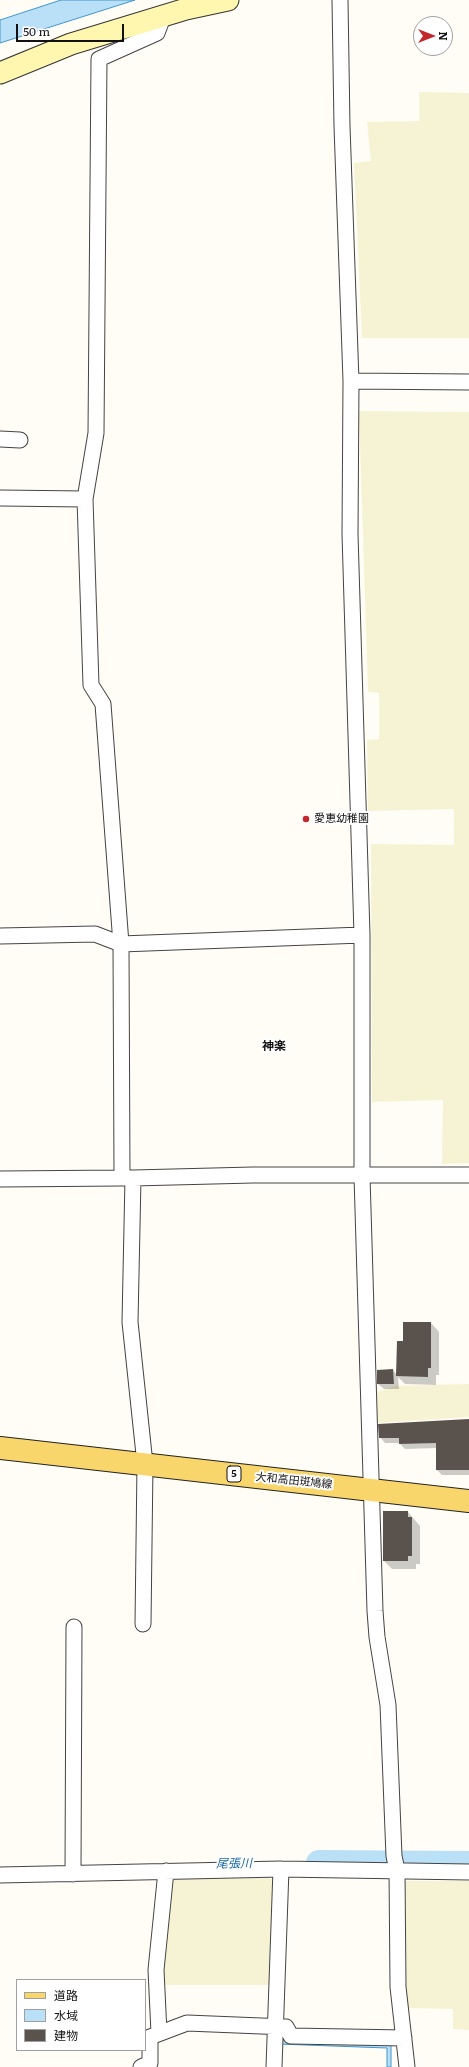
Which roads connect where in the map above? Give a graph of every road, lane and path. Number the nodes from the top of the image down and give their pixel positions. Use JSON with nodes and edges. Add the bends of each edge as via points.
{"nodes":[{"id":1,"x":228,"y":0,"type":"edge"},
{"id":2,"x":340,"y":0,"type":"edge"},
{"id":3,"x":185,"y":5,"type":"edge"},
{"id":4,"x":163,"y":16,"type":"junction"},
{"id":5,"x":0,"y":73,"type":"edge"},
{"id":6,"x":351,"y":381,"type":"junction"},
{"id":7,"x":469,"y":382,"type":"edge"},
{"id":8,"x":0,"y":439,"type":"edge"},
{"id":9,"x":20,"y":440,"type":"dead end"},
{"id":10,"x":0,"y":498,"type":"edge"},
{"id":11,"x":84,"y":499,"type":"junction"},
{"id":12,"x":362,"y":935,"type":"junction"},
{"id":13,"x":0,"y":936,"type":"edge"},
{"id":14,"x":121,"y":944,"type":"junction"},
{"id":15,"x":469,"y":1175,"type":"edge"},
{"id":16,"x":362,"y":1176,"type":"junction"},
{"id":17,"x":0,"y":1178,"type":"edge"},
{"id":18,"x":127,"y":1178,"type":"junction"},
{"id":19,"x":0,"y":1448,"type":"edge"},
{"id":20,"x":145,"y":1464,"type":"junction"},
{"id":21,"x":371,"y":1490,"type":"junction"},
{"id":22,"x":469,"y":1501,"type":"edge"},
{"id":23,"x":143,"y":1624,"type":"dead end"},
{"id":24,"x":74,"y":1627,"type":"dead end"},
{"id":25,"x":396,"y":1863,"type":"junction"},
{"id":26,"x":281,"y":1869,"type":"junction"},
{"id":27,"x":73,"y":1870,"type":"junction"},
{"id":28,"x":166,"y":1871,"type":"junction"},
{"id":29,"x":469,"y":1872,"type":"edge"},
{"id":30,"x":0,"y":1875,"type":"edge"},
{"id":31,"x":276,"y":2026,"type":"junction"},
{"id":32,"x":159,"y":2033,"type":"junction"},
{"id":33,"x":404,"y":2038,"type":"junction"},
{"id":34,"x":141,"y":2067,"type":"edge"},
{"id":35,"x":274,"y":2067,"type":"edge"},
{"id":36,"x":407,"y":2067,"type":"edge"}],
"edges":[{"from":1,"to":3,"type":"main road"},
{"from":2,"to":6,"type":"street"},
{"from":3,"to":4,"type":"main road"},
{"from":4,"to":5,"type":"main road","via":[[71,44]]},
{"from":4,"to":11,"type":"street","via":[[157,33],[99,59],[96,433]]},
{"from":6,"to":7,"type":"street"},
{"from":6,"to":12,"type":"street","via":[[350,534]]},
{"from":8,"to":9,"type":"street"},
{"from":10,"to":11,"type":"street"},
{"from":11,"to":14,"type":"street","via":[[91,685],[103,704]]},
{"from":12,"to":14,"type":"street"},
{"from":12,"to":16,"type":"street"},
{"from":13,"to":14,"type":"street","via":[[95,934]]},
{"from":14,"to":18,"type":"street"},
{"from":15,"to":16,"type":"street"},
{"from":16,"to":18,"type":"street"},
{"from":16,"to":21,"type":"street"},
{"from":17,"to":18,"type":"street"},
{"from":18,"to":20,"type":"street","via":[[130,1322]]},
{"from":19,"to":20,"type":"main road","name":"大和高田斑鳩線","number":"5"},
{"from":20,"to":21,"type":"main road","name":"大和高田斑鳩線","number":"5"},
{"from":20,"to":23,"type":"street"},
{"from":21,"to":22,"type":"main road","name":"大和高田斑鳩線","number":"5"},
{"from":21,"to":25,"type":"street","via":[[375,1618],[388,1705]]},
{"from":24,"to":27,"type":"street"},
{"from":25,"to":26,"type":"street"},
{"from":25,"to":29,"type":"street"},
{"from":25,"to":33,"type":"street","via":[[398,1987]]},
{"from":26,"to":28,"type":"street"},
{"from":26,"to":31,"type":"street"},
{"from":27,"to":28,"type":"street"},
{"from":27,"to":30,"type":"street"},
{"from":28,"to":32,"type":"street","via":[[156,1970]]},
{"from":31,"to":32,"type":"street","via":[[186,2023]]},
{"from":31,"to":33,"type":"street","via":[[286,2027],[291,2036]]},
{"from":31,"to":35,"type":"street"},
{"from":32,"to":34,"type":"street","via":[[150,2037],[150,2063]]},
{"from":33,"to":36,"type":"street"}]}
